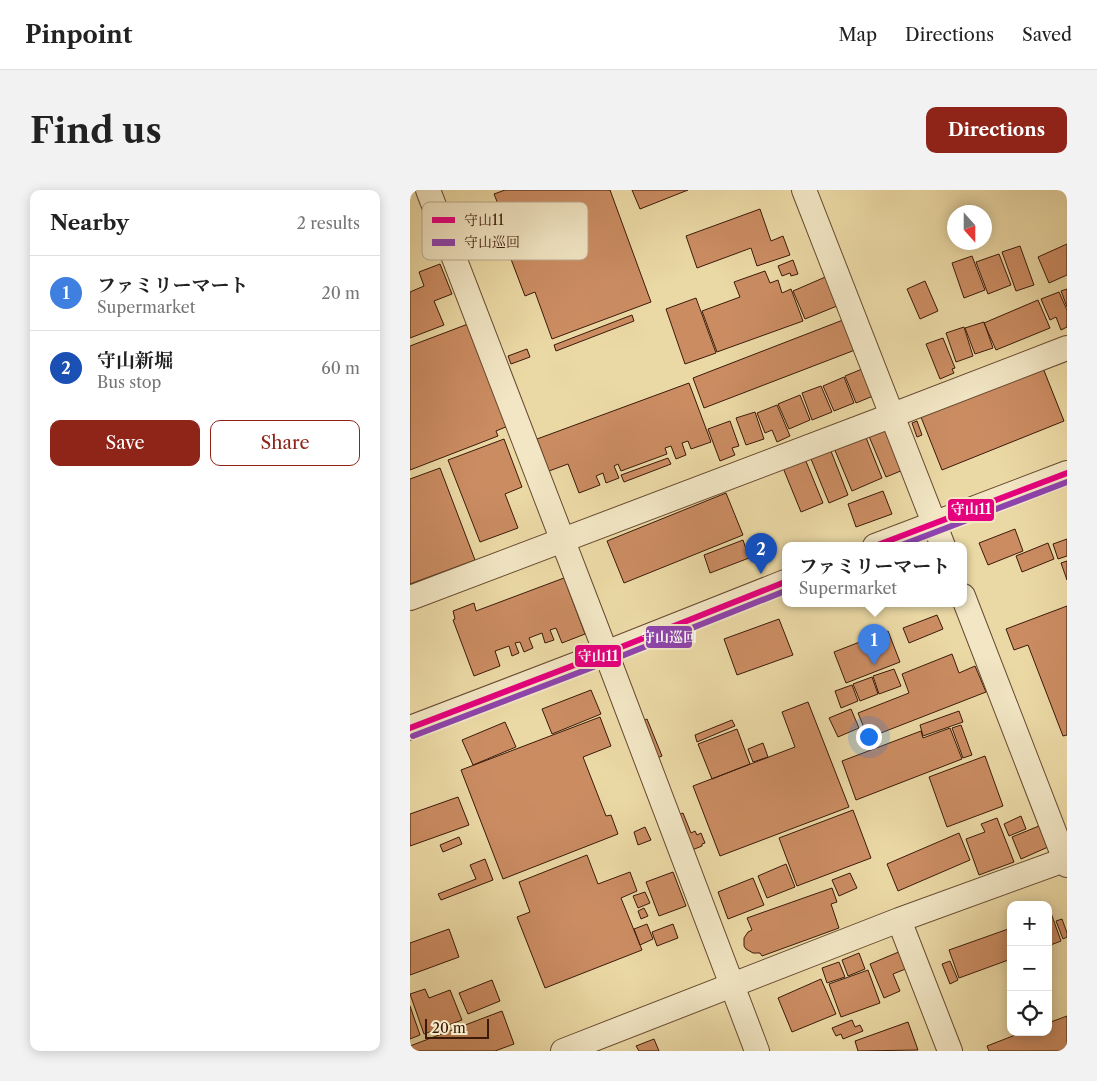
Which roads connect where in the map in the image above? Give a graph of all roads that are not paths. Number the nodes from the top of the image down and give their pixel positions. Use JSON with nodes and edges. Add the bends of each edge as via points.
{"nodes":[{"id":1,"x":428,"y":190,"type":"edge"},
{"id":2,"x":804,"y":190,"type":"edge"},
{"id":3,"x":433,"y":202,"type":"edge"},
{"id":4,"x":455,"y":260,"type":"edge"},
{"id":5,"x":1067,"y":348,"type":"edge"},
{"id":6,"x":893,"y":416,"type":"junction"},
{"id":7,"x":1067,"y":473,"type":"edge"},
{"id":8,"x":934,"y":523,"type":"junction"},
{"id":9,"x":561,"y":540,"type":"junction"},
{"id":10,"x":885,"y":542,"type":"edge"},
{"id":11,"x":941,"y":542,"type":"edge"},
{"id":12,"x":782,"y":583,"type":"edge"},
{"id":13,"x":410,"y":598,"type":"edge"},
{"id":14,"x":967,"y":606,"type":"edge"},
{"id":15,"x":606,"y":653,"type":"junction"},
{"id":16,"x":410,"y":728,"type":"edge"},
{"id":17,"x":1066,"y":861,"type":"edge"},
{"id":18,"x":899,"y":920,"type":"junction"},
{"id":19,"x":732,"y":985,"type":"junction"},
{"id":20,"x":563,"y":1051,"type":"edge"},
{"id":21,"x":757,"y":1051,"type":"edge"},
{"id":22,"x":950,"y":1051,"type":"edge"}],
"edges":[{"from":1,"to":3,"type":"street"},
{"from":2,"to":6,"type":"street"},
{"from":4,"to":9,"type":"street"},
{"from":5,"to":6,"type":"street"},
{"from":6,"to":8,"type":"street"},
{"from":6,"to":9,"type":"street"},
{"from":7,"to":8,"type":"street"},
{"from":8,"to":10,"type":"street"},
{"from":8,"to":11,"type":"street"},
{"from":9,"to":13,"type":"street"},
{"from":9,"to":15,"type":"street"},
{"from":12,"to":15,"type":"street"},
{"from":14,"to":17,"type":"street"},
{"from":15,"to":16,"type":"street"},
{"from":15,"to":19,"type":"street"},
{"from":17,"to":18,"type":"street"},
{"from":18,"to":19,"type":"street"},
{"from":18,"to":22,"type":"street"},
{"from":19,"to":20,"type":"street"},
{"from":19,"to":21,"type":"street"}]}
